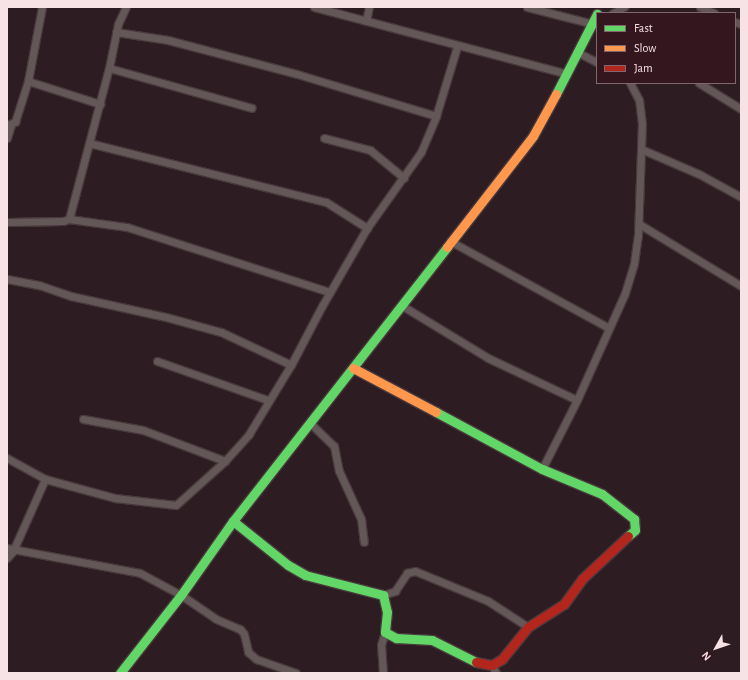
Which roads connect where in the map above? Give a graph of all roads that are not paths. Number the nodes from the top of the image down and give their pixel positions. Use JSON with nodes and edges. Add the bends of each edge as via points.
{"nodes":[{"id":1,"x":42,"y":7,"type":"edge"},
{"id":2,"x":126,"y":7,"type":"edge"},
{"id":3,"x":314,"y":7,"type":"edge"},
{"id":4,"x":370,"y":7,"type":"edge"},
{"id":5,"x":527,"y":7,"type":"edge"},
{"id":6,"x":624,"y":7,"type":"edge"},
{"id":7,"x":700,"y":7,"type":"edge"},
{"id":8,"x":615,"y":12,"type":"edge"},
{"id":9,"x":712,"y":12,"type":"edge"},
{"id":10,"x":366,"y":21,"type":"junction"},
{"id":11,"x":595,"y":23,"type":"edge"},
{"id":12,"x":116,"y":32,"type":"junction"},
{"id":13,"x":458,"y":46,"type":"junction"},
{"id":14,"x":579,"y":53,"type":"junction"},
{"id":15,"x":596,"y":62,"type":"edge"},
{"id":16,"x":109,"y":68,"type":"junction"},
{"id":17,"x":567,"y":74,"type":"junction"},
{"id":18,"x":28,"y":81,"type":"junction"},
{"id":19,"x":630,"y":84,"type":"edge"},
{"id":20,"x":701,"y":84,"type":"edge"},
{"id":21,"x":100,"y":104,"type":"junction"},
{"id":22,"x":252,"y":108,"type":"dead end"},
{"id":23,"x":741,"y":109,"type":"edge"},
{"id":24,"x":436,"y":116,"type":"junction"},
{"id":25,"x":9,"y":125,"type":"edge"},
{"id":26,"x":7,"y":138,"type":"edge"},
{"id":27,"x":324,"y":138,"type":"dead end"},
{"id":28,"x":89,"y":143,"type":"junction"},
{"id":29,"x":641,"y":149,"type":"junction"},
{"id":30,"x":404,"y":178,"type":"junction"},
{"id":31,"x":741,"y":196,"type":"edge"},
{"id":32,"x":69,"y":219,"type":"junction"},
{"id":33,"x":7,"y":222,"type":"edge"},
{"id":34,"x":639,"y":224,"type":"junction"},
{"id":35,"x":367,"y":228,"type":"junction"},
{"id":36,"x":450,"y":241,"type":"junction"},
{"id":37,"x":7,"y":279,"type":"edge"},
{"id":38,"x":741,"y":286,"type":"edge"},
{"id":39,"x":330,"y":292,"type":"junction"},
{"id":40,"x":401,"y":305,"type":"junction"},
{"id":41,"x":609,"y":328,"type":"junction"},
{"id":42,"x":157,"y":361,"type":"dead end"},
{"id":43,"x":291,"y":364,"type":"junction"},
{"id":44,"x":353,"y":368,"type":"junction"},
{"id":45,"x":268,"y":400,"type":"junction"},
{"id":46,"x":577,"y":400,"type":"junction"},
{"id":47,"x":83,"y":419,"type":"dead end"},
{"id":48,"x":310,"y":423,"type":"junction"},
{"id":49,"x":7,"y":458,"type":"edge"},
{"id":50,"x":225,"y":461,"type":"junction"},
{"id":51,"x":542,"y":469,"type":"junction"},
{"id":52,"x":45,"y":479,"type":"junction"},
{"id":53,"x":233,"y":521,"type":"junction"},
{"id":54,"x":364,"y":542,"type":"dead end"},
{"id":55,"x":10,"y":549,"type":"edge"},
{"id":56,"x":7,"y":558,"type":"edge"},
{"id":57,"x":182,"y":595,"type":"junction"},
{"id":58,"x":383,"y":595,"type":"junction"},
{"id":59,"x":528,"y":627,"type":"junction"},
{"id":60,"x":385,"y":632,"type":"junction"},
{"id":61,"x":494,"y":669,"type":"edge"},
{"id":62,"x":123,"y":672,"type":"edge"},
{"id":63,"x":296,"y":673,"type":"edge"},
{"id":64,"x":383,"y":673,"type":"edge"}],
"edges":[{"from":1,"to":18,"type":"street"},
{"from":2,"to":12,"type":"street"},
{"from":3,"to":10,"type":"street"},
{"from":4,"to":10,"type":"street"},
{"from":5,"to":11,"type":"street"},
{"from":6,"to":8,"type":"street"},
{"from":7,"to":9,"type":"street"},
{"from":10,"to":13,"type":"street"},
{"from":11,"to":14,"type":"street"},
{"from":12,"to":16,"type":"street"},
{"from":12,"to":24,"type":"street","via":[[168,40],[297,74]]},
{"from":13,"to":17,"type":"street"},
{"from":13,"to":24,"type":"street"},
{"from":14,"to":15,"type":"street"},
{"from":14,"to":17,"type":"street"},
{"from":16,"to":21,"type":"street"},
{"from":16,"to":22,"type":"street"},
{"from":17,"to":36,"type":"street","via":[[532,136]]},
{"from":18,"to":21,"type":"street"},
{"from":18,"to":25,"type":"street","via":[[15,122]]},
{"from":19,"to":29,"type":"street","via":[[641,109]]},
{"from":20,"to":23,"type":"street"},
{"from":21,"to":28,"type":"street"},
{"from":24,"to":30,"type":"street","via":[[421,152]]},
{"from":25,"to":26,"type":"street"},
{"from":27,"to":30,"type":"street","via":[[370,150]]},
{"from":28,"to":32,"type":"street"},
{"from":28,"to":35,"type":"street","via":[[320,201]]},
{"from":29,"to":31,"type":"street","via":[[699,174]]},
{"from":29,"to":34,"type":"street"},
{"from":30,"to":35,"type":"street"},
{"from":32,"to":33,"type":"street","via":[[63,222]]},
{"from":32,"to":39,"type":"street","via":[[127,227]]},
{"from":34,"to":38,"type":"street"},
{"from":34,"to":41,"type":"street","via":[[634,263],[625,293]]},
{"from":35,"to":39,"type":"street"},
{"from":36,"to":40,"type":"street"},
{"from":36,"to":41,"type":"street"},
{"from":37,"to":43,"type":"street","via":[[40,285],[70,296],[221,332]]},
{"from":39,"to":43,"type":"street"},
{"from":40,"to":44,"type":"street"},
{"from":40,"to":46,"type":"street","via":[[488,358]]},
{"from":41,"to":46,"type":"street"},
{"from":42,"to":45,"type":"street"},
{"from":43,"to":45,"type":"street"},
{"from":44,"to":48,"type":"street"},
{"from":44,"to":51,"type":"street"},
{"from":45,"to":50,"type":"street","via":[[249,434]]},
{"from":46,"to":51,"type":"street"},
{"from":47,"to":50,"type":"street","via":[[143,430]]},
{"from":48,"to":53,"type":"street"},
{"from":48,"to":54,"type":"street","via":[[334,446],[339,470],[361,519]]},
{"from":49,"to":52,"type":"street"},
{"from":50,"to":52,"type":"street","via":[[176,505],[115,498]]},
{"from":51,"to":59,"type":"street","via":[[602,494],[634,519],[636,524],[635,530],[616,545],[582,580],[564,604]]},
{"from":52,"to":55,"type":"street"},
{"from":53,"to":57,"type":"street"},
{"from":53,"to":58,"type":"street","via":[[288,565],[305,575]]},
{"from":55,"to":56,"type":"street"},
{"from":55,"to":57,"type":"street","via":[[140,573]]},
{"from":57,"to":62,"type":"street"},
{"from":57,"to":63,"type":"street","via":[[216,619],[240,629],[244,634],[248,652],[256,658]]},
{"from":58,"to":59,"type":"street","via":[[395,591],[407,573],[414,571],[470,592]]},
{"from":58,"to":60,"type":"street","via":[[386,612]]},
{"from":59,"to":61,"type":"street"},
{"from":60,"to":61,"type":"street","via":[[396,638],[432,640]]},
{"from":60,"to":64,"type":"street","via":[[381,645]]}]}
